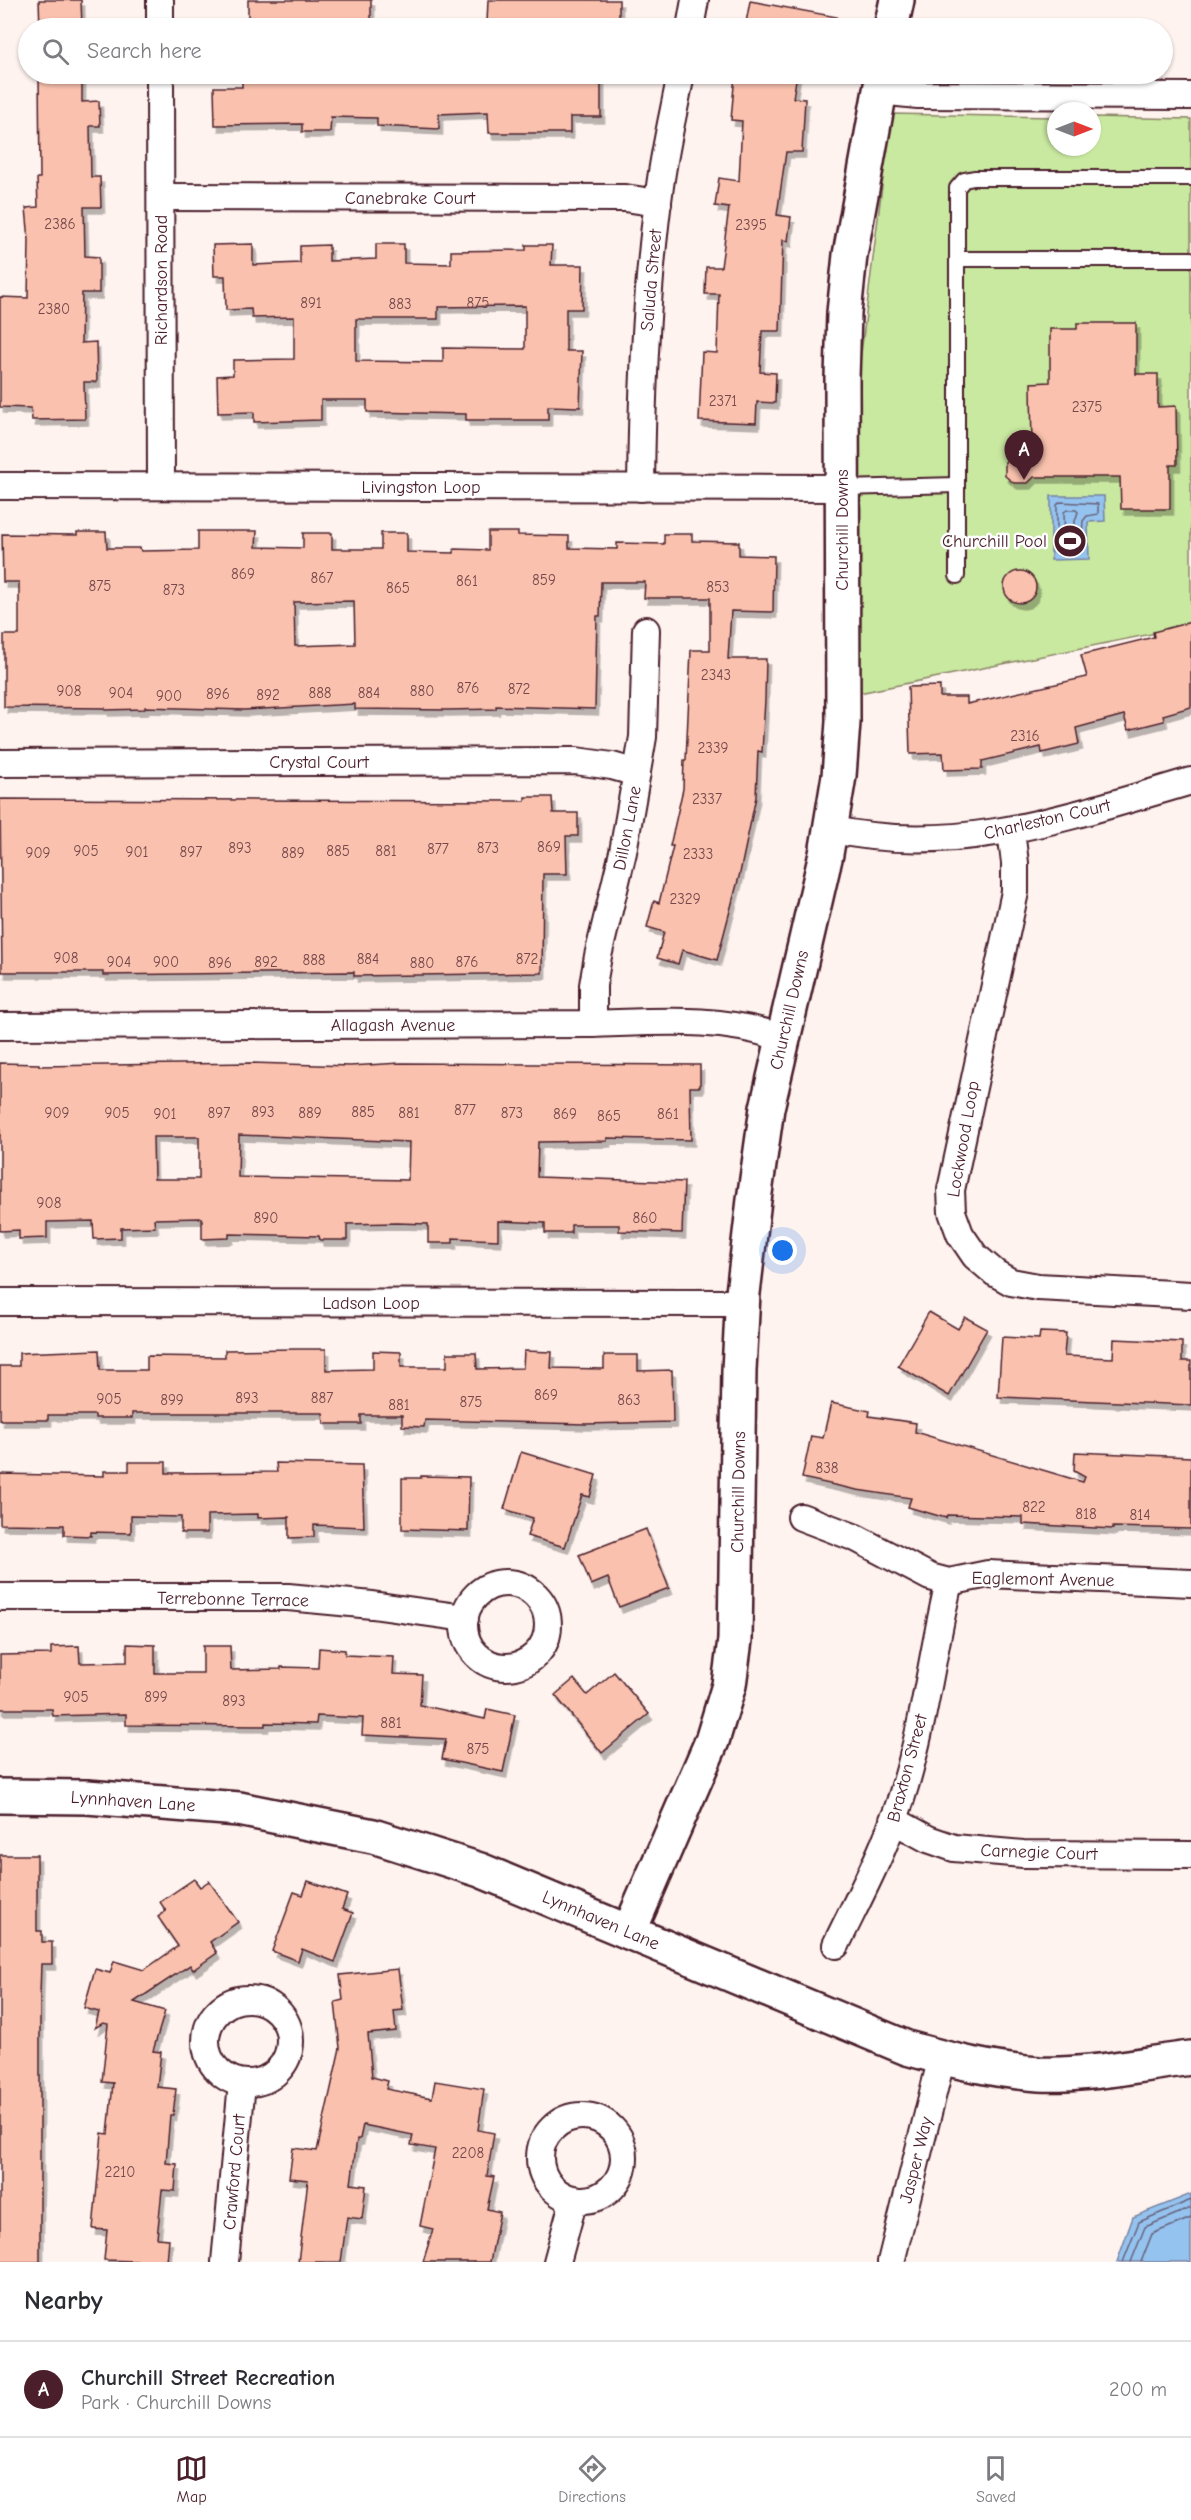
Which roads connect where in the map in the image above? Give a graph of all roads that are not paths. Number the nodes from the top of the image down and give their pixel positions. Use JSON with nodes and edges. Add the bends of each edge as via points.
{"nodes":[{"id":1,"x":160,"y":0,"type":"edge"},
{"id":2,"x":695,"y":0,"type":"edge"},
{"id":3,"x":897,"y":0,"type":"edge"},
{"id":4,"x":160,"y":18,"type":"edge"},
{"id":5,"x":692,"y":18,"type":"edge"},
{"id":6,"x":893,"y":18,"type":"edge"},
{"id":7,"x":160,"y":84,"type":"edge"},
{"id":8,"x":679,"y":84,"type":"edge"},
{"id":9,"x":881,"y":84,"type":"edge"},
{"id":10,"x":887,"y":84,"type":"edge"},
{"id":11,"x":1191,"y":96,"type":"edge"},
{"id":12,"x":1191,"y":178,"type":"edge"},
{"id":13,"x":160,"y":197,"type":"junction"},
{"id":14,"x":658,"y":203,"type":"junction"},
{"id":15,"x":957,"y":259,"type":"junction"},
{"id":16,"x":1191,"y":259,"type":"edge"},
{"id":17,"x":957,"y":485,"type":"junction"},
{"id":18,"x":0,"y":486,"type":"edge"},
{"id":19,"x":161,"y":486,"type":"junction"},
{"id":20,"x":641,"y":488,"type":"junction"},
{"id":21,"x":842,"y":488,"type":"junction"},
{"id":22,"x":957,"y":576,"type":"dead end"},
{"id":23,"x":646,"y":630,"type":"dead end"},
{"id":24,"x":0,"y":763,"type":"edge"},
{"id":25,"x":638,"y":773,"type":"junction"},
{"id":26,"x":1191,"y":781,"type":"edge"},
{"id":27,"x":830,"y":829,"type":"junction"},
{"id":28,"x":1011,"y":831,"type":"junction"},
{"id":29,"x":593,"y":1024,"type":"junction"},
{"id":30,"x":0,"y":1026,"type":"edge"},
{"id":31,"x":783,"y":1038,"type":"junction"},
{"id":32,"x":1191,"y":1295,"type":"edge"},
{"id":33,"x":0,"y":1302,"type":"edge"},
{"id":34,"x":743,"y":1303,"type":"junction"},
{"id":35,"x":801,"y":1517,"type":"dead end"},
{"id":36,"x":950,"y":1582,"type":"junction"},
{"id":37,"x":1191,"y":1583,"type":"edge"},
{"id":38,"x":0,"y":1597,"type":"edge"},
{"id":39,"x":465,"y":1618,"type":"dead end"},
{"id":40,"x":0,"y":1796,"type":"edge"},
{"id":41,"x":893,"y":1820,"type":"junction"},
{"id":42,"x":1191,"y":1855,"type":"edge"},
{"id":43,"x":629,"y":1932,"type":"junction"},
{"id":44,"x":836,"y":1945,"type":"dead end"},
{"id":45,"x":942,"y":2057,"type":"junction"},
{"id":46,"x":1191,"y":2058,"type":"edge"},
{"id":47,"x":242,"y":2083,"type":"dead end"},
{"id":48,"x":574,"y":2199,"type":"dead end"},
{"id":49,"x":225,"y":2262,"type":"edge"},
{"id":50,"x":557,"y":2262,"type":"edge"},
{"id":51,"x":891,"y":2262,"type":"edge"}],
"edges":[{"from":1,"to":4,"type":"street"},
{"from":2,"to":5,"type":"street"},
{"from":3,"to":6,"type":"street"},
{"from":7,"to":13,"type":"street","name":"Richardson Road"},
{"from":8,"to":14,"type":"street","name":"Saluda Street"},
{"from":9,"to":21,"type":"street","name":"Churchill Downs","via":[[850,255],[844,313]]},
{"from":10,"to":11,"type":"street","via":[[918,95]]},
{"from":12,"to":15,"type":"lane","via":[[964,180],[957,188]]},
{"from":13,"to":14,"type":"street","name":"Canebrake Court","via":[[625,198]]},
{"from":13,"to":19,"type":"street","name":"Richardson Road"},
{"from":14,"to":20,"type":"street","name":"Saluda Street","via":[[642,380]]},
{"from":15,"to":16,"type":"lane"},
{"from":15,"to":17,"type":"lane"},
{"from":17,"to":21,"type":"lane"},
{"from":17,"to":22,"type":"lane"},
{"from":18,"to":19,"type":"street","name":"Livingston Loop"},
{"from":19,"to":20,"type":"street","name":"Livingston Loop"},
{"from":20,"to":21,"type":"street","name":"Livingston Loop"},
{"from":21,"to":27,"type":"street","name":"Churchill Downs","via":[[843,722]]},
{"from":23,"to":25,"type":"street","name":"Dillon Lane","via":[[643,738]]},
{"from":24,"to":25,"type":"street","name":"Crystal Court","via":[[576,761]]},
{"from":25,"to":29,"type":"street","name":"Dillon Lane","via":[[598,956]]},
{"from":26,"to":28,"type":"street","name":"Charleston Court"},
{"from":27,"to":28,"type":"street","name":"Charleston Court","via":[[888,839],[966,838]]},
{"from":27,"to":31,"type":"street","name":"Churchill Downs"},
{"from":28,"to":32,"type":"street","name":"Lockwood Loop","via":[[1015,892],[951,1190],[952,1212],[960,1234],[975,1256],[1011,1282],[1038,1287]]},
{"from":29,"to":30,"type":"street","name":"Allagash Avenue"},
{"from":29,"to":31,"type":"street","name":"Allagash Avenue","via":[[724,1023]]},
{"from":31,"to":34,"type":"street","name":"Churchill Downs","via":[[764,1131]]},
{"from":33,"to":34,"type":"street","name":"Ladson Loop"},
{"from":34,"to":43,"type":"street","name":"Churchill Downs","via":[[737,1590],[729,1684],[712,1741]]},
{"from":35,"to":36,"type":"street","name":"Eaglemont Avenue","via":[[856,1538],[930,1577]]},
{"from":36,"to":37,"type":"street","name":"Eaglemont Avenue","via":[[988,1574]]},
{"from":36,"to":41,"type":"street","name":"Braxton Street","via":[[919,1734]]},
{"from":38,"to":39,"type":"street","name":"Terrebonne Terrace","via":[[288,1597]]},
{"from":40,"to":43,"type":"street","name":"Lynnhaven Lane","via":[[162,1801],[307,1821],[451,1860]]},
{"from":41,"to":42,"type":"street","name":"Carnegie Court","via":[[954,1848],[1023,1854]]},
{"from":41,"to":44,"type":"street","name":"Braxton Street"},
{"from":43,"to":45,"type":"street","name":"Lynnhaven Lane","via":[[907,2048]]},
{"from":45,"to":46,"type":"street","name":"Lynnhaven Lane","via":[[1040,2074],[1112,2070]]},
{"from":45,"to":51,"type":"street","name":"Jasper Way"},
{"from":47,"to":49,"type":"street","name":"Crawford Court"},
{"from":48,"to":50,"type":"street"}]}
